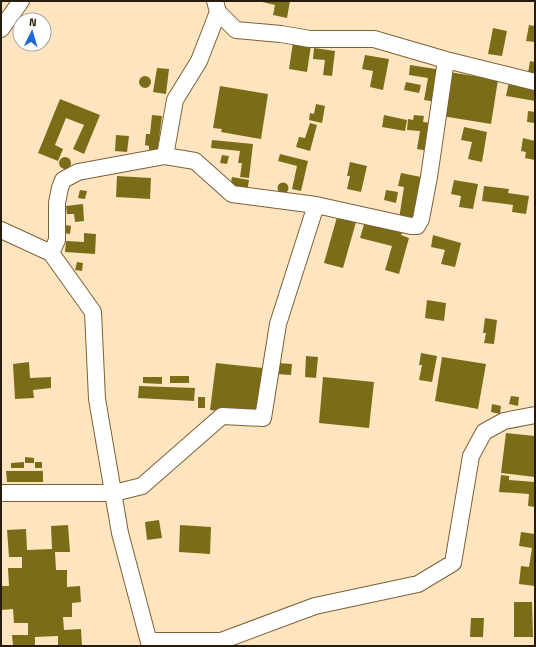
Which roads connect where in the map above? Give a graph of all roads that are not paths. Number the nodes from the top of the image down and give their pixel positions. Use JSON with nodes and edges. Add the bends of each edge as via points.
{"nodes":[{"id":1,"x":21,"y":1,"type":"edge"},
{"id":2,"x":217,"y":6,"type":"edge"},
{"id":3,"x":1,"y":29,"type":"edge"},
{"id":4,"x":446,"y":60,"type":"junction"},
{"id":5,"x":535,"y":82,"type":"edge"},
{"id":6,"x":165,"y":156,"type":"junction"},
{"id":7,"x":316,"y":205,"type":"junction"},
{"id":8,"x":1,"y":230,"type":"edge"},
{"id":9,"x":51,"y":253,"type":"junction"},
{"id":10,"x":535,"y":416,"type":"edge"},
{"id":11,"x":1,"y":493,"type":"edge"},
{"id":12,"x":114,"y":493,"type":"junction"},
{"id":13,"x":149,"y":644,"type":"edge"}],
"edges":[{"from":1,"to":3,"type":"street"},
{"from":2,"to":4,"type":"street","via":[[236,30],[310,39],[374,39]]},
{"from":2,"to":6,"type":"street","via":[[199,61],[175,100]]},
{"from":4,"to":5,"type":"street"},
{"from":4,"to":7,"type":"street","via":[[429,177],[421,219],[417,226]]},
{"from":6,"to":7,"type":"street","via":[[195,161],[232,194]]},
{"from":6,"to":9,"type":"street","via":[[78,172],[63,180],[57,203],[57,240]]},
{"from":7,"to":12,"type":"street","via":[[278,324],[263,418],[222,416],[142,486]]},
{"from":8,"to":9,"type":"street"},
{"from":9,"to":12,"type":"street","via":[[93,312],[97,399]]},
{"from":10,"to":13,"type":"street","via":[[504,421],[484,432],[471,456],[453,563],[418,584],[315,606],[221,641]]},
{"from":11,"to":12,"type":"street"},
{"from":12,"to":13,"type":"street","via":[[120,533]]}]}
